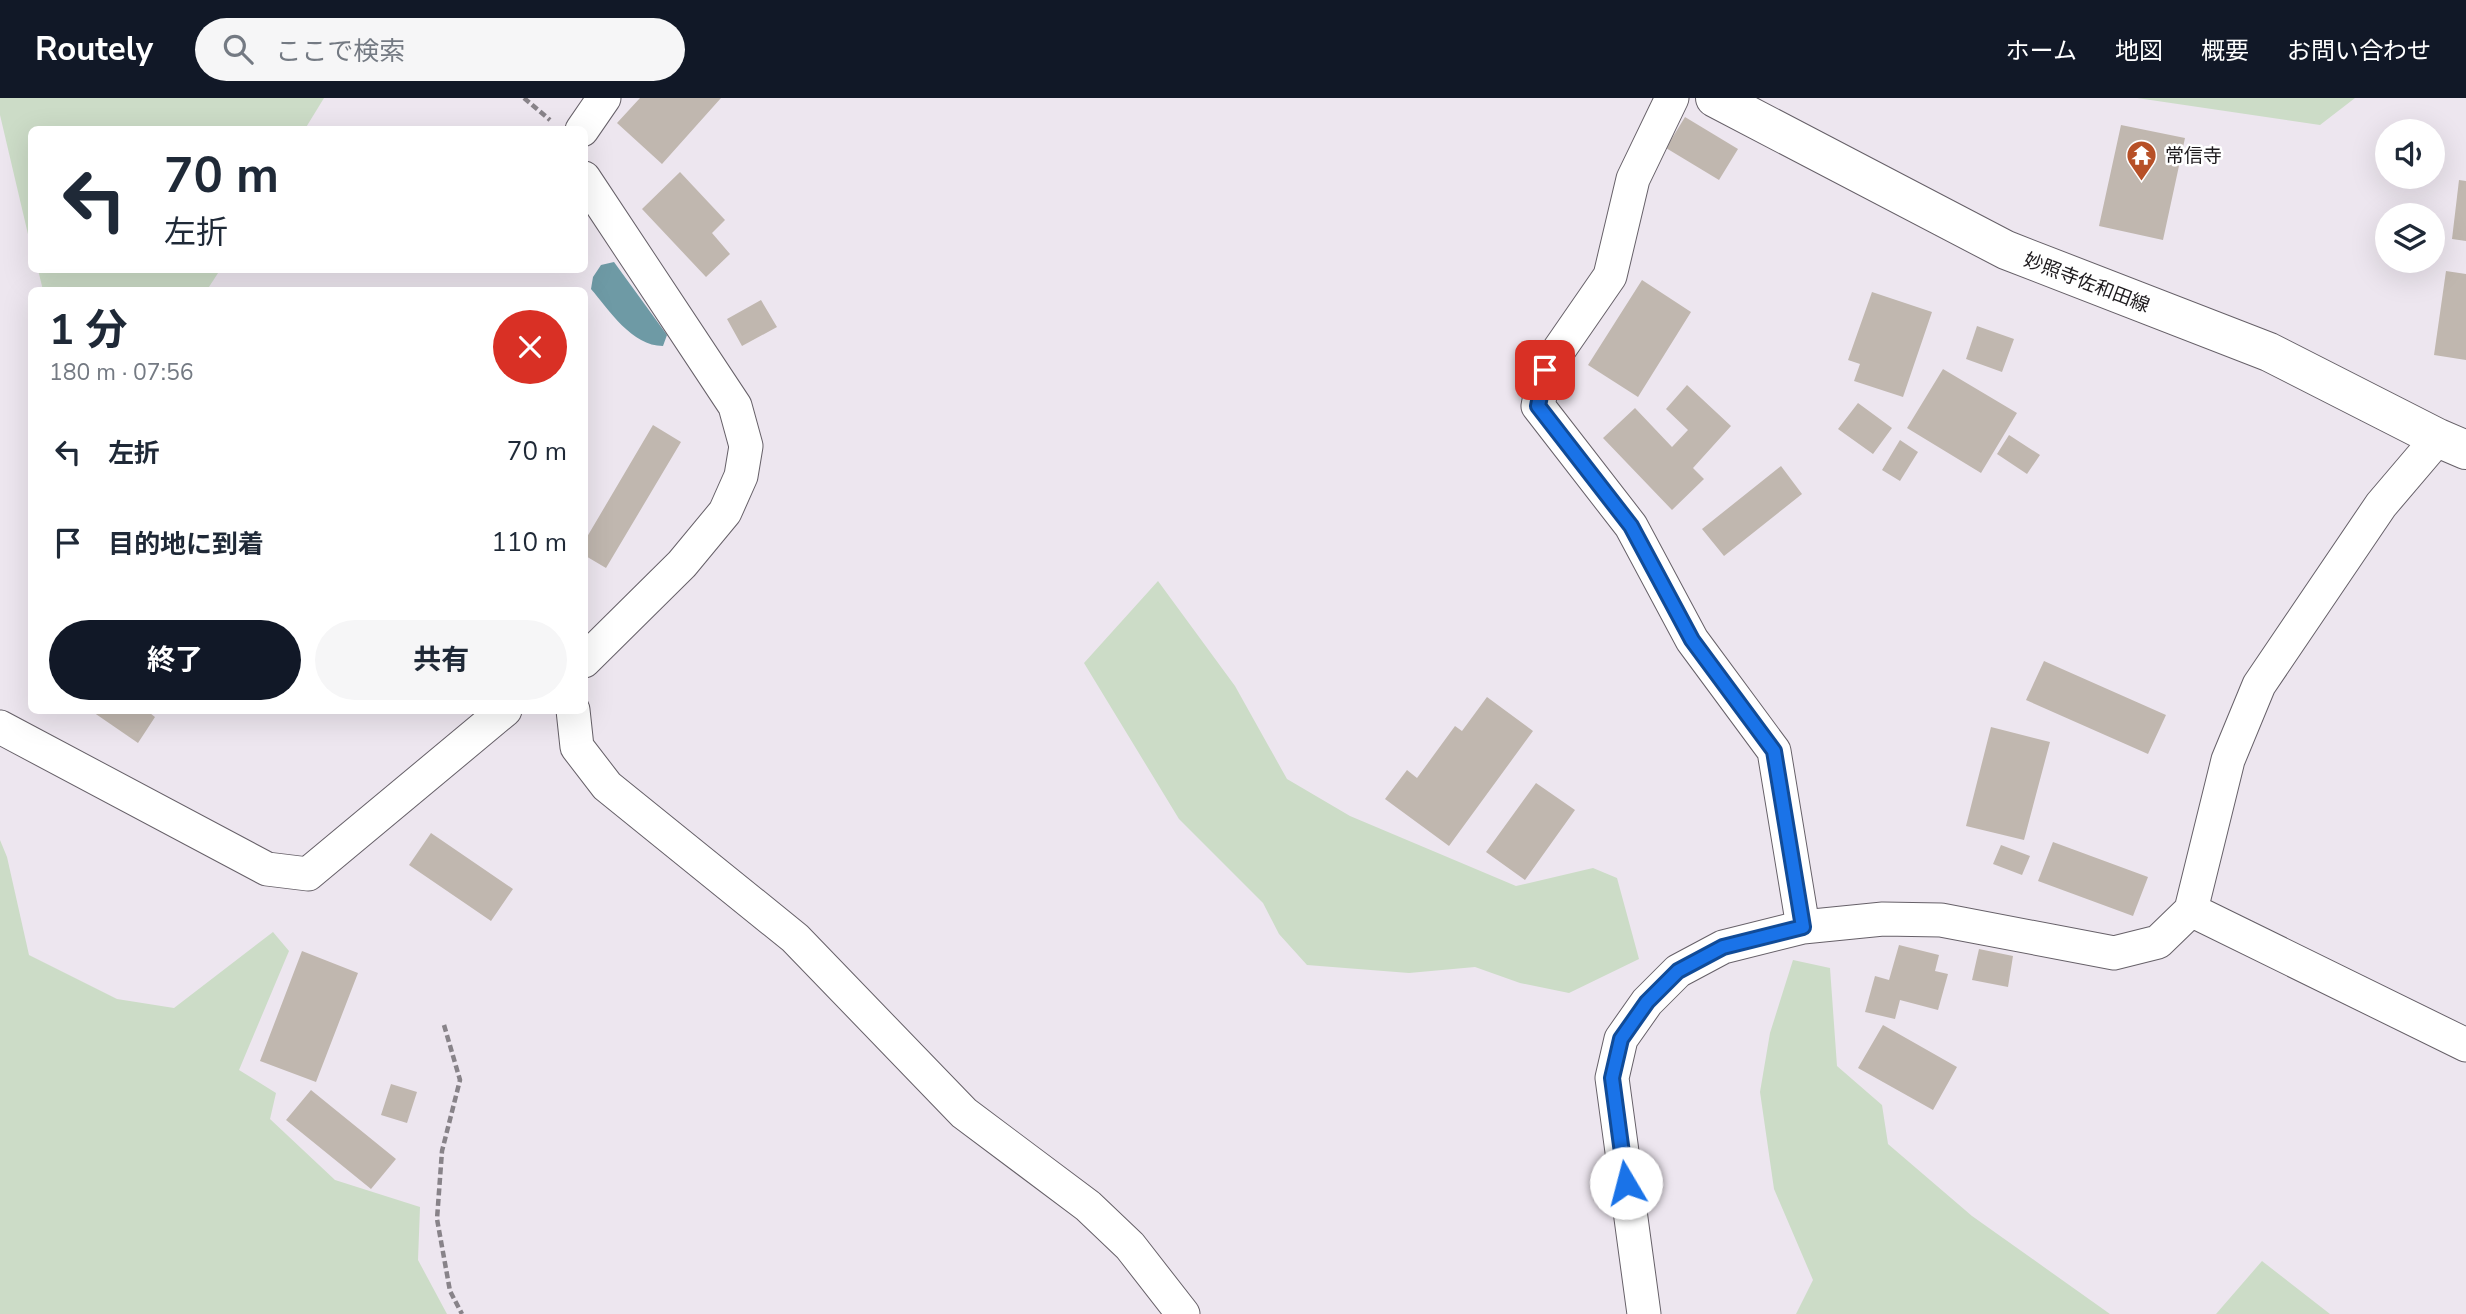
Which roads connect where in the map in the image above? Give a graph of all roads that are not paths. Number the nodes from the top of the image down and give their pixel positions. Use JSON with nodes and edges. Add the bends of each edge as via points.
{"nodes":[{"id":1,"x":604,"y":98,"type":"edge"},
{"id":2,"x":1672,"y":98,"type":"edge"},
{"id":3,"x":1715,"y":98,"type":"edge"},
{"id":4,"x":567,"y":126,"type":"edge"},
{"id":5,"x":588,"y":184,"type":"edge"},
{"id":6,"x":2452,"y":444,"type":"edge"},
{"id":7,"x":588,"y":657,"type":"edge"},
{"id":8,"x":500,"y":714,"type":"edge"},
{"id":9,"x":573,"y":714,"type":"edge"},
{"id":10,"x":0,"y":727,"type":"edge"},
{"id":11,"x":2190,"y":910,"type":"junction"},
{"id":12,"x":1803,"y":927,"type":"junction"},
{"id":13,"x":2466,"y":1045,"type":"edge"},
{"id":14,"x":1183,"y":1314,"type":"edge"},
{"id":15,"x":1644,"y":1314,"type":"edge"}],
"edges":[{"from":1,"to":4,"type":"street"},
{"from":2,"to":12,"type":"street","via":[[1633,179],[1610,275],[1545,370],[1538,406],[1631,526],[1692,640],[1774,751]]},
{"from":3,"to":6,"type":"main road","name":"妙照寺佐和田線","via":[[2006,250],[2269,352]]},
{"from":5,"to":7,"type":"street","via":[[735,406],[746,446],[741,476],[725,512],[682,564]]},
{"from":6,"to":11,"type":"street","via":[[2381,505],[2259,685],[2228,760]]},
{"from":8,"to":10,"type":"street","via":[[308,874],[267,869]]},
{"from":9,"to":14,"type":"street","via":[[577,747],[607,786],[795,939],[964,1113],[1088,1206],[1130,1245]]},
{"from":11,"to":12,"type":"street","via":[[2158,942],[2114,953],[1941,920],[1883,919]]},
{"from":11,"to":13,"type":"street"},
{"from":12,"to":15,"type":"street","via":[[1723,947],[1678,971],[1647,1002],[1621,1039],[1612,1078]]}]}
